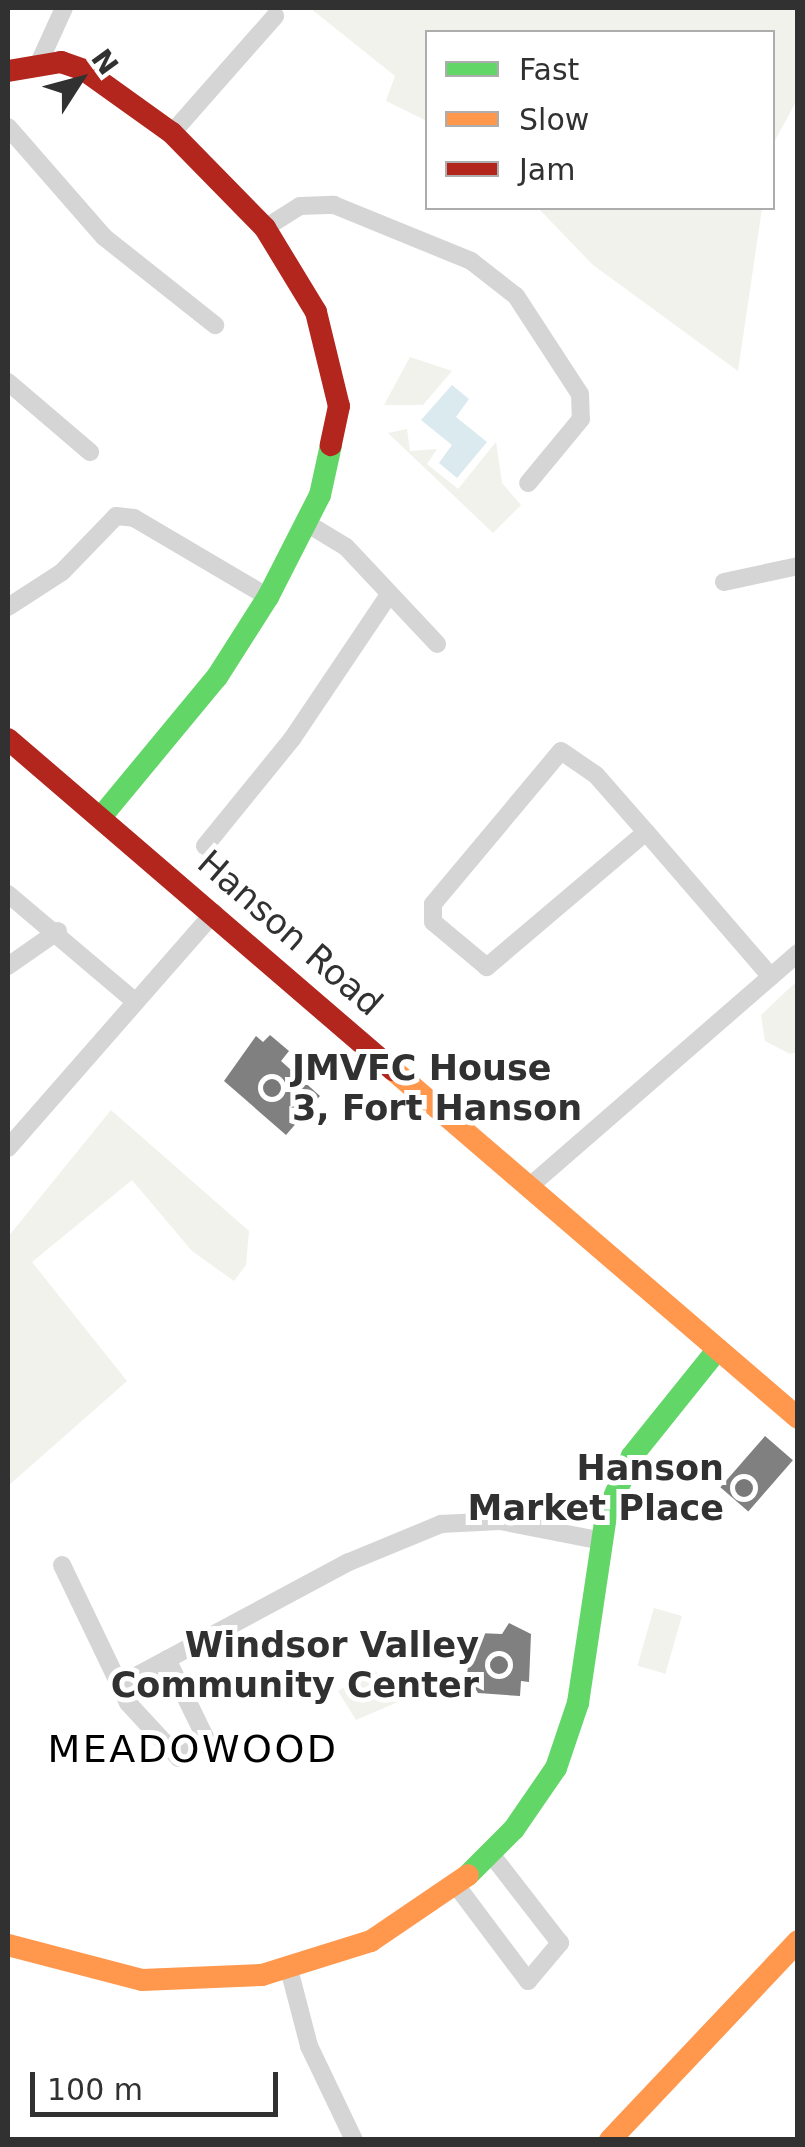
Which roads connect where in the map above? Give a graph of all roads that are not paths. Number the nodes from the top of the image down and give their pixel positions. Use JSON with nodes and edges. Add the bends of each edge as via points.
{"nodes":[{"id":1,"x":64,"y":8,"type":"edge"},
{"id":2,"x":275,"y":16,"type":"dead end"},
{"id":3,"x":39,"y":63,"type":"junction"},
{"id":4,"x":8,"y":71,"type":"edge"},
{"id":5,"x":8,"y":127,"type":"edge"},
{"id":6,"x":172,"y":133,"type":"junction"},
{"id":7,"x":266,"y":228,"type":"junction"},
{"id":8,"x":215,"y":325,"type":"dead end"},
{"id":9,"x":8,"y":382,"type":"edge"},
{"id":10,"x":90,"y":452,"type":"dead end"},
{"id":11,"x":528,"y":483,"type":"dead end"},
{"id":12,"x":308,"y":524,"type":"junction"},
{"id":13,"x":798,"y":566,"type":"edge"},
{"id":14,"x":724,"y":582,"type":"dead end"},
{"id":15,"x":388,"y":596,"type":"junction"},
{"id":16,"x":268,"y":597,"type":"junction"},
{"id":17,"x":8,"y":607,"type":"edge"},
{"id":18,"x":437,"y":644,"type":"dead end"},
{"id":19,"x":8,"y":739,"type":"edge"},
{"id":20,"x":101,"y":816,"type":"junction"},
{"id":21,"x":646,"y":832,"type":"junction"},
{"id":22,"x":204,"y":846,"type":"dead end"},
{"id":23,"x":8,"y":894,"type":"edge"},
{"id":24,"x":214,"y":912,"type":"junction"},
{"id":25,"x":58,"y":931,"type":"junction"},
{"id":26,"x":798,"y":954,"type":"edge"},
{"id":27,"x":8,"y":966,"type":"edge"},
{"id":28,"x":770,"y":977,"type":"junction"},
{"id":29,"x":136,"y":1002,"type":"junction"},
{"id":30,"x":8,"y":1148,"type":"edge"},
{"id":31,"x":530,"y":1186,"type":"junction"},
{"id":32,"x":718,"y":1350,"type":"junction"},
{"id":33,"x":798,"y":1418,"type":"edge"},
{"id":34,"x":598,"y":1540,"type":"junction"},
{"id":35,"x":62,"y":1565,"type":"dead end"},
{"id":36,"x":167,"y":1660,"type":"junction"},
{"id":37,"x":123,"y":1684,"type":"junction"},
{"id":38,"x":490,"y":1854,"type":"junction"},
{"id":39,"x":456,"y":1885,"type":"junction"},
{"id":40,"x":798,"y":1941,"type":"edge"},
{"id":41,"x":8,"y":1945,"type":"edge"},
{"id":42,"x":289,"y":1970,"type":"junction"},
{"id":43,"x":354,"y":2140,"type":"edge"},
{"id":44,"x":610,"y":2140,"type":"edge"}],
"edges":[{"from":1,"to":3,"type":"street"},
{"from":2,"to":6,"type":"street"},
{"from":3,"to":4,"type":"street"},
{"from":3,"to":6,"type":"street","via":[[84,70]]},
{"from":5,"to":8,"type":"street","via":[[104,237]]},
{"from":6,"to":7,"type":"street"},
{"from":7,"to":11,"type":"street","via":[[300,206],[334,205],[471,261],[516,296],[580,394],[581,419]]},
{"from":7,"to":12,"type":"street","via":[[328,339],[339,406]]},
{"from":9,"to":10,"type":"street"},
{"from":12,"to":15,"type":"street","via":[[346,547]]},
{"from":12,"to":16,"type":"street"},
{"from":13,"to":14,"type":"street"},
{"from":15,"to":18,"type":"street"},
{"from":15,"to":22,"type":"street","via":[[292,740]]},
{"from":16,"to":17,"type":"street","via":[[134,518],[116,516],[62,572]]},
{"from":16,"to":20,"type":"street","via":[[217,676]]},
{"from":19,"to":20,"type":"street","name":"Hanson Road"},
{"from":20,"to":24,"type":"street","name":"Hanson Road"},
{"from":21,"to":21,"type":"street","via":[[596,776],[561,752],[433,904],[433,922],[487,967]]},
{"from":21,"to":28,"type":"street"},
{"from":23,"to":25,"type":"street"},
{"from":24,"to":29,"type":"street"},
{"from":24,"to":31,"type":"street","name":"Hanson Road"},
{"from":25,"to":27,"type":"street"},
{"from":25,"to":29,"type":"street"},
{"from":26,"to":28,"type":"street"},
{"from":28,"to":31,"type":"street"},
{"from":29,"to":30,"type":"street"},
{"from":31,"to":32,"type":"street","name":"Hanson Road"},
{"from":32,"to":33,"type":"street","name":"Hanson Road"},
{"from":32,"to":34,"type":"street","via":[[632,1456]]},
{"from":34,"to":36,"type":"street","via":[[500,1521],[441,1524],[349,1562]]},
{"from":34,"to":38,"type":"street","via":[[573,1727],[545,1787]]},
{"from":35,"to":37,"type":"street"},
{"from":36,"to":37,"type":"street"},
{"from":36,"to":37,"type":"street","via":[[206,1740],[178,1758],[128,1703]]},
{"from":38,"to":39,"type":"street"},
{"from":38,"to":39,"type":"street","via":[[560,1944],[528,1981],[519,1978]]},
{"from":39,"to":42,"type":"street","via":[[371,1941]]},
{"from":40,"to":44,"type":"street"},
{"from":41,"to":42,"type":"street","via":[[142,1980]]},
{"from":42,"to":43,"type":"street","via":[[309,2046]]}]}
